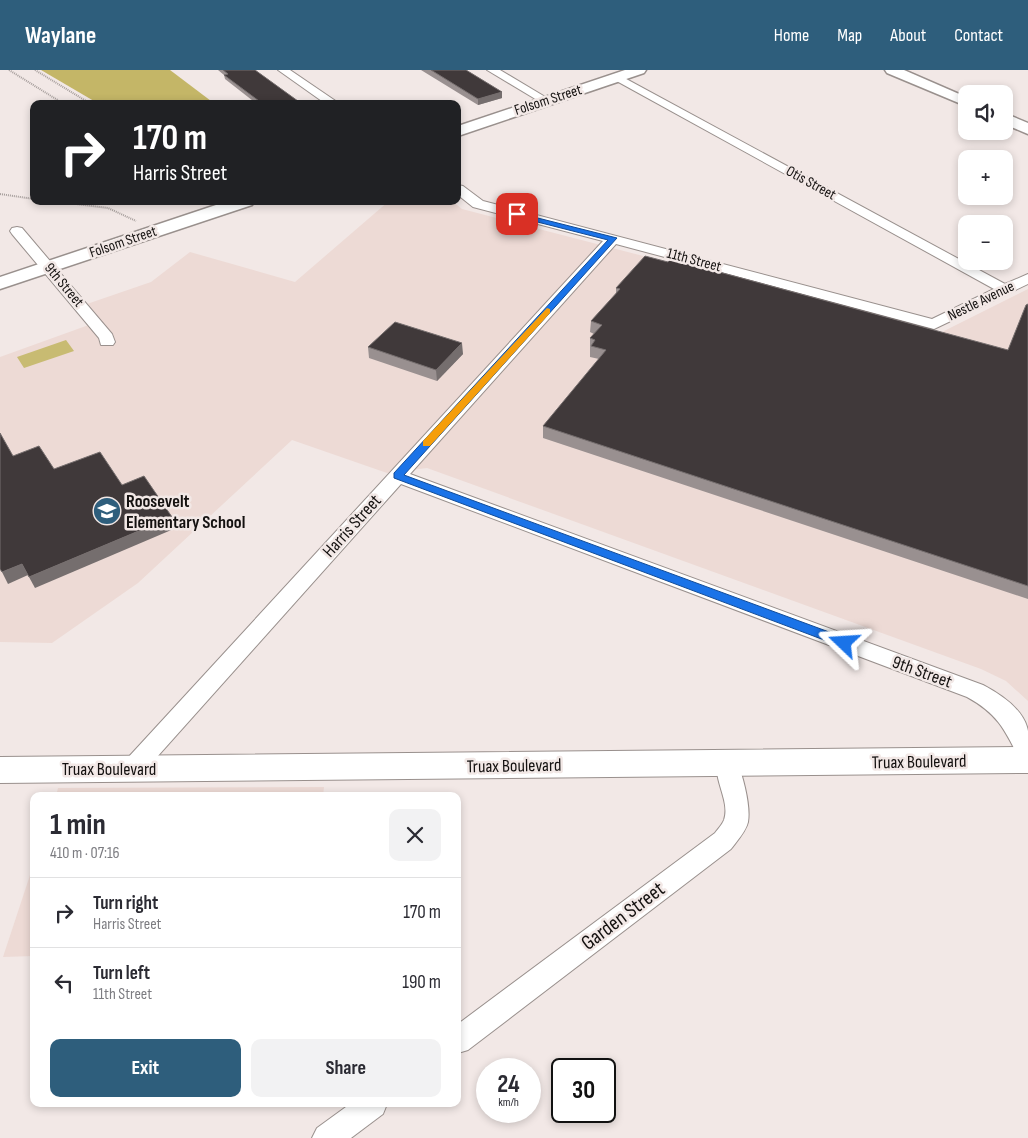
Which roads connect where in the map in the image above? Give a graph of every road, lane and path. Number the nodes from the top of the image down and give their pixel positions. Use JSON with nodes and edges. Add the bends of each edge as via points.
{"nodes":[{"id":1,"x":9,"y":70,"type":"edge"},
{"id":2,"x":34,"y":70,"type":"edge"},
{"id":3,"x":284,"y":70,"type":"edge"},
{"id":4,"x":492,"y":70,"type":"edge"},
{"id":5,"x":639,"y":70,"type":"edge"},
{"id":6,"x":892,"y":70,"type":"edge"},
{"id":7,"x":617,"y":77,"type":"junction"},
{"id":8,"x":958,"y":99,"type":"edge"},
{"id":9,"x":58,"y":100,"type":"edge"},
{"id":10,"x":84,"y":100,"type":"edge"},
{"id":11,"x":328,"y":100,"type":"edge"},
{"id":12,"x":546,"y":101,"type":"junction"},
{"id":13,"x":1013,"y":122,"type":"edge"},
{"id":14,"x":461,"y":129,"type":"edge"},
{"id":15,"x":1028,"y":129,"type":"edge"},
{"id":16,"x":461,"y":191,"type":"edge"},
{"id":17,"x":0,"y":194,"type":"edge"},
{"id":18,"x":30,"y":198,"type":"edge"},
{"id":19,"x":78,"y":205,"type":"edge"},
{"id":20,"x":234,"y":205,"type":"edge"},
{"id":21,"x":141,"y":226,"type":"dead end"},
{"id":22,"x":17,"y":231,"type":"dead end"},
{"id":23,"x":613,"y":238,"type":"junction"},
{"id":24,"x":50,"y":267,"type":"junction"},
{"id":25,"x":1028,"y":278,"type":"edge"},
{"id":26,"x":0,"y":284,"type":"edge"},
{"id":27,"x":1004,"y":290,"type":"junction"},
{"id":28,"x":934,"y":324,"type":"joint"},
{"id":29,"x":107,"y":342,"type":"dead end"},
{"id":30,"x":397,"y":476,"type":"junction"},
{"id":31,"x":1028,"y":753,"type":"edge"},
{"id":32,"x":1028,"y":760,"type":"edge"},
{"id":33,"x":727,"y":764,"type":"junction"},
{"id":34,"x":132,"y":769,"type":"junction"},
{"id":35,"x":0,"y":770,"type":"edge"},
{"id":36,"x":461,"y":1038,"type":"edge"},
{"id":37,"x":368,"y":1107,"type":"edge"},
{"id":38,"x":327,"y":1138,"type":"edge"}],
"edges":[{"from":1,"to":9,"type":"path"},
{"from":2,"to":10,"type":"path"},
{"from":3,"to":11,"type":"street"},
{"from":4,"to":12,"type":"street"},
{"from":5,"to":7,"type":"street","name":"Folsom Street"},
{"from":6,"to":8,"type":"street"},
{"from":7,"to":12,"type":"street","name":"Folsom Street"},
{"from":7,"to":27,"type":"street","name":"Otis Street"},
{"from":12,"to":14,"type":"street","name":"Folsom Street"},
{"from":13,"to":15,"type":"street"},
{"from":16,"to":23,"type":"street","name":"11th Street","via":[[478,204]]},
{"from":17,"to":18,"type":"path"},
{"from":19,"to":21,"type":"path","via":[[123,212]]},
{"from":20,"to":24,"type":"street","name":"Folsom Street"},
{"from":22,"to":24,"type":"street","name":"9th Street"},
{"from":23,"to":28,"type":"street","name":"11th Street"},
{"from":23,"to":30,"type":"street","name":"Harris Street"},
{"from":24,"to":26,"type":"street","name":"Folsom Street"},
{"from":24,"to":29,"type":"street","name":"9th Street","via":[[107,337]]},
{"from":25,"to":27,"type":"street","name":"Nestle Avenue"},
{"from":27,"to":28,"type":"street","name":"Nestle Avenue"},
{"from":30,"to":31,"type":"street","name":"9th Street","via":[[975,691],[996,702],[1011,718]]},
{"from":30,"to":34,"type":"street","name":"Harris Street"},
{"from":32,"to":33,"type":"main road","name":"Truax Boulevard"},
{"from":33,"to":34,"type":"main road","name":"Truax Boulevard"},
{"from":33,"to":36,"type":"street","name":"Garden Street","via":[[735,797],[736,822],[722,841]]},
{"from":34,"to":35,"type":"main road","name":"Truax Boulevard"},
{"from":37,"to":38,"type":"street"}]}
